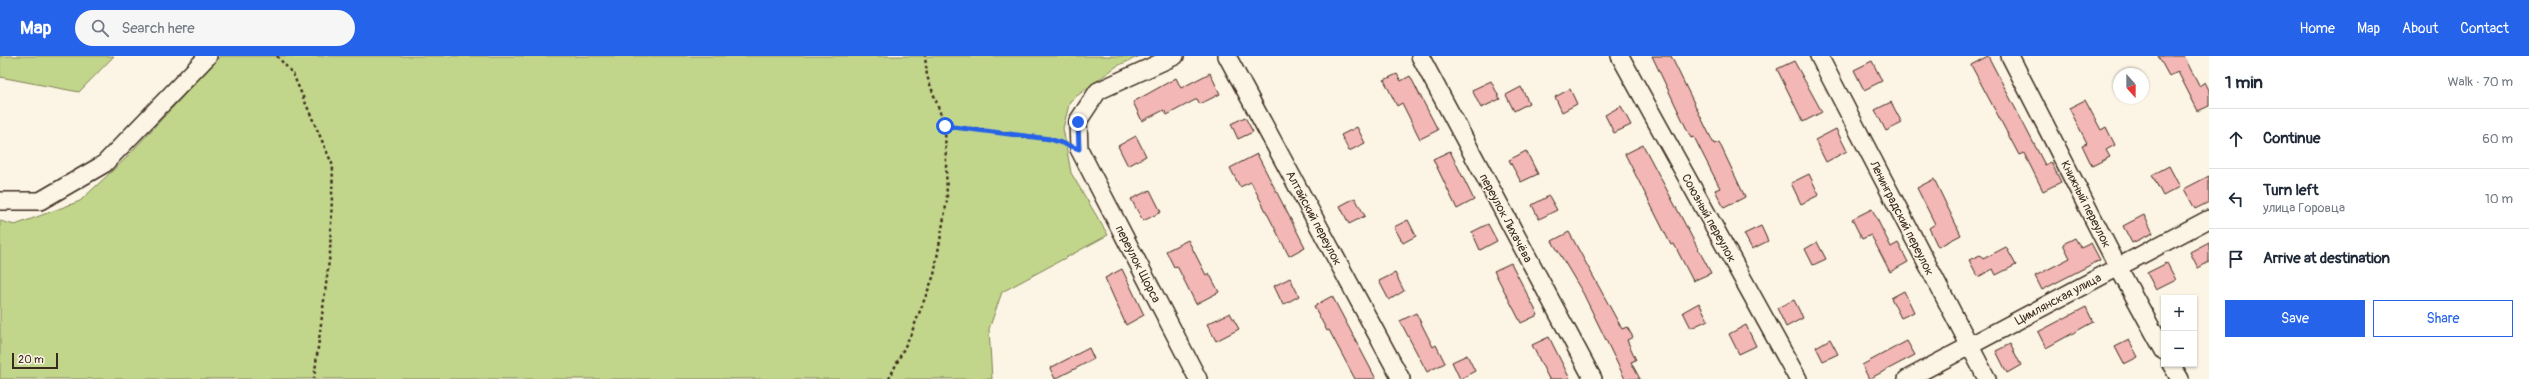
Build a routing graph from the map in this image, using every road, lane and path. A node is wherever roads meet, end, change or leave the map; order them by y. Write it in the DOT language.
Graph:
graph roads {
  1 [pos="208,56"];
  2 [pos="277,56"];
  3 [pos="925,56"];
  4 [pos="1175,56"];
  5 [pos="1227,56"];
  6 [pos="1420,56"];
  7 [pos="1620,56"];
  8 [pos="1819,56"];
  9 [pos="2010,56"];
  10 [pos="945,126"];
  11 [pos="1079,149"];
  12 [pos="0,201"];
  13 [pos="2209,218"];
  14 [pos="2118,267"];
  15 [pos="1969,346"];
  16 [pos="2161,346"];
  17 [pos="2173,367"];
  18 [pos="314,379"];
  19 [pos="889,379"];
  20 [pos="1198,379"];
  21 [pos="1401,379"];
  22 [pos="1593,379"];
  23 [pos="1798,379"];
  24 [pos="1907,379"];
  25 [pos="1986,379"];
  26 [pos="2180,379"];
  1 -- 12 [label="street"];
  2 -- 18 [label="path"];
  3 -- 10 [label="path"];
  4 -- 11 [label="street"];
  5 -- 21 [label="street, Алтайский переулок"];
  6 -- 22 [label="street, переулок Лихачёва"];
  7 -- 23 [label="street, Союзный переулок"];
  8 -- 15 [label="street, Ленинградский переулок"];
  9 -- 14 [label="street, Книжный переулок"];
  10 -- 11 [label="path"];
  10 -- 19 [label="path"];
  11 -- 20 [label="street, переулок Щорса"];
  13 -- 14 [label="street, Цимлянская улица"];
  14 -- 15 [label="street, Цимлянская улица"];
  14 -- 16 [label="street, Книжный переулок"];
  15 -- 24 [label="street, Цимлянская улица"];
  15 -- 25 [label="street, Ленинградский переулок"];
  17 -- 26 [label="street"];
}
